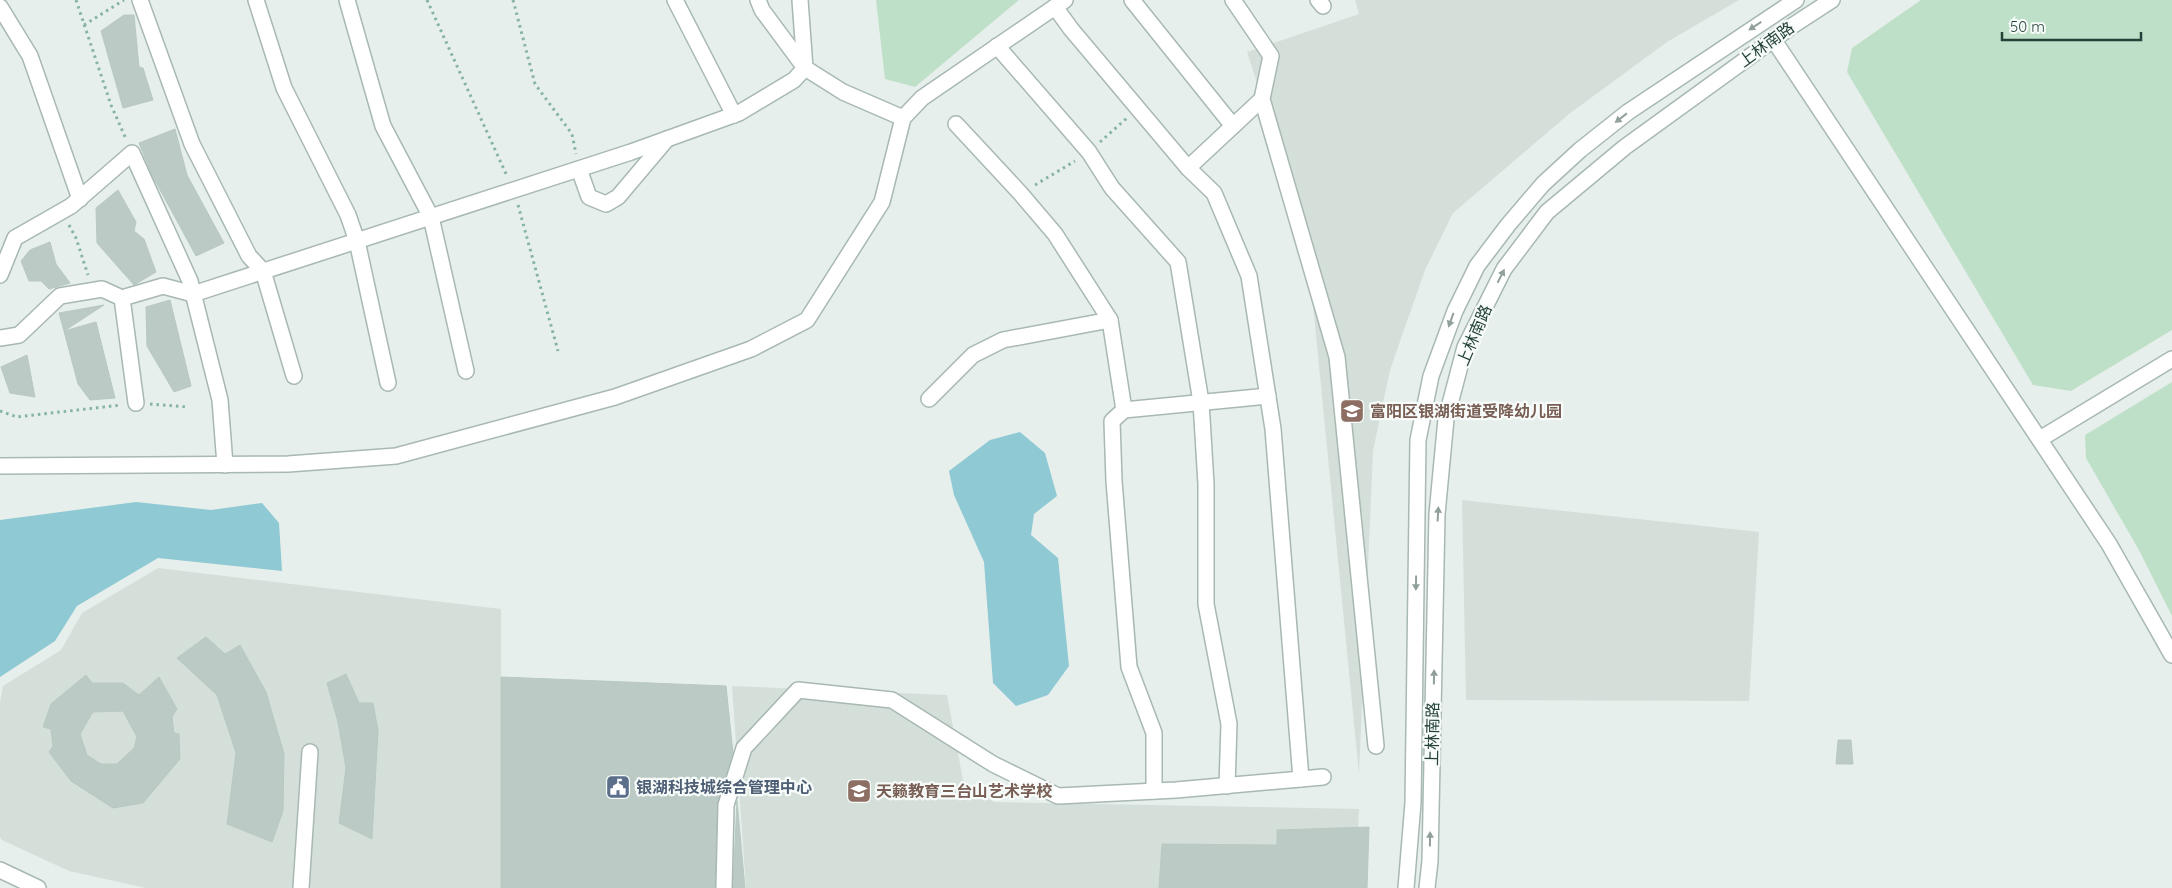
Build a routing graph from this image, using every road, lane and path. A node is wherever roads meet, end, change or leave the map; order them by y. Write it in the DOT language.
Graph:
graph roads {
  1 [pos="76,0"];
  2 [pos="124,0"];
  3 [pos="140,0"];
  4 [pos="256,0"];
  5 [pos="427,0"];
  6 [pos="513,0"];
  7 [pos="675,0"];
  8 [pos="758,0"];
  9 [pos="800,0"];
  10 [pos="1132,0"];
  11 [pos="1233,0"];
  12 [pos="1796,0"];
  13 [pos="1832,0"];
  14 [pos="350,1"];
  15 [pos="1060,3"];
  16 [pos="0,7"];
  17 [pos="84,25"];
  18 [pos="1773,40"];
  19 [pos="997,46"];
  20 [pos="805,68"];
  21 [pos="1262,99"];
  22 [pos="1138,108"];
  23 [pos="734,115"];
  24 [pos="903,118"];
  25 [pos="956,124"];
  26 [pos="1233,126"];
  27 [pos="668,138"];
  28 [pos="1089,152"];
  29 [pos="132,153"];
  30 [pos="1188,168"];
  31 [pos="579,169"];
  32 [pos="514,190"];
  33 [pos="1021,194"];
  34 [pos="80,199"];
  35 [pos="61,212"];
  36 [pos="431,217"];
  37 [pos="357,241"];
  38 [pos="263,271"];
  39 [pos="0,275"];
  40 [pos="94,290"];
  41 [pos="193,294"];
  42 [pos="122,298"];
  43 [pos="1110,320"];
  44 [pos="0,338"];
  45 [pos="558,352"];
  46 [pos="2172,359"];
  47 [pos="466,371"];
  48 [pos="294,376"];
  49 [pos="388,383"];
  50 [pos="1268,396"];
  51 [pos="928,399"];
  52 [pos="1202,402"];
  53 [pos="136,403"];
  54 [pos="187,407"];
  55 [pos="1124,410"];
  56 [pos="0,411"];
  57 [pos="2040,439"];
  58 [pos="225,465"];
  59 [pos="0,466"];
  60 [pos="2172,654"];
  61 [pos="1376,746"];
  62 [pos="310,752"];
  63 [pos="1323,777"];
  64 [pos="1301,779"];
  65 [pos="1227,786"];
  66 [pos="1154,791"];
  67 [pos="0,870"];
  68 [pos="38,888"];
  69 [pos="301,888"];
  70 [pos="724,888"];
  71 [pos="1406,888"];
  72 [pos="1427,888"];
  1 -- 17 [label="path"];
  2 -- 17 [label="path"];
  3 -- 38 [label="street"];
  4 -- 37 [label="street"];
  5 -- 32 [label="path"];
  6 -- 31 [label="path"];
  7 -- 23 [label="street"];
  8 -- 20 [label="street"];
  9 -- 20 [label="street"];
  10 -- 26 [label="street"];
  11 -- 21 [label="street"];
  12 -- 71 [label="street, 上林南路, one-way"];
  13 -- 18 [label="street, 上林南路"];
  14 -- 36 [label="street"];
  15 -- 19 [label="street"];
  15 -- 22 [label="street"];
  16 -- 34 [label="street"];
  17 -- 29 [label="path"];
  18 -- 57 [label="street"];
  72 -- 18 [label="street, 上林南路, one-way"];
  19 -- 24 [label="street"];
  19 -- 28 [label="street"];
  20 -- 23 [label="street"];
  20 -- 24 [label="street"];
  21 -- 26 [label="street"];
  21 -- 61 [label="street"];
  22 -- 28 [label="path"];
  22 -- 30 [label="street"];
  23 -- 27 [label="street"];
  24 -- 58 [label="street"];
  25 -- 33 [label="street"];
  26 -- 30 [label="street"];
  27 -- 31 [label="street"];
  27 -- 31 [label="street"];
  28 -- 33 [label="path"];
  28 -- 52 [label="street"];
  29 -- 34 [label="street"];
  29 -- 41 [label="street"];
  30 -- 50 [label="street"];
  31 -- 32 [label="street"];
  32 -- 36 [label="street"];
  32 -- 45 [label="path"];
  33 -- 43 [label="street"];
  34 -- 35 [label="street"];
  35 -- 39 [label="street"];
  35 -- 40 [label="path"];
  36 -- 37 [label="street"];
  36 -- 47 [label="street"];
  37 -- 38 [label="street"];
  37 -- 49 [label="street"];
  38 -- 41 [label="street"];
  38 -- 48 [label="street"];
  40 -- 42 [label="street"];
  40 -- 44 [label="street"];
  41 -- 42 [label="street"];
  41 -- 58 [label="street"];
  42 -- 53 [label="street"];
  43 -- 51 [label="street"];
  43 -- 55 [label="street"];
  46 -- 57 [label="street"];
  50 -- 52 [label="street"];
  50 -- 64 [label="street"];
  52 -- 55 [label="street"];
  52 -- 65 [label="street"];
  53 -- 54 [label="path"];
  53 -- 56 [label="path"];
  55 -- 66 [label="street"];
  57 -- 60 [label="street"];
  58 -- 59 [label="street"];
  62 -- 69 [label="street"];
  63 -- 64 [label="street"];
  64 -- 65 [label="street"];
  65 -- 66 [label="street"];
  66 -- 70 [label="street"];
  67 -- 68 [label="street"];
}
